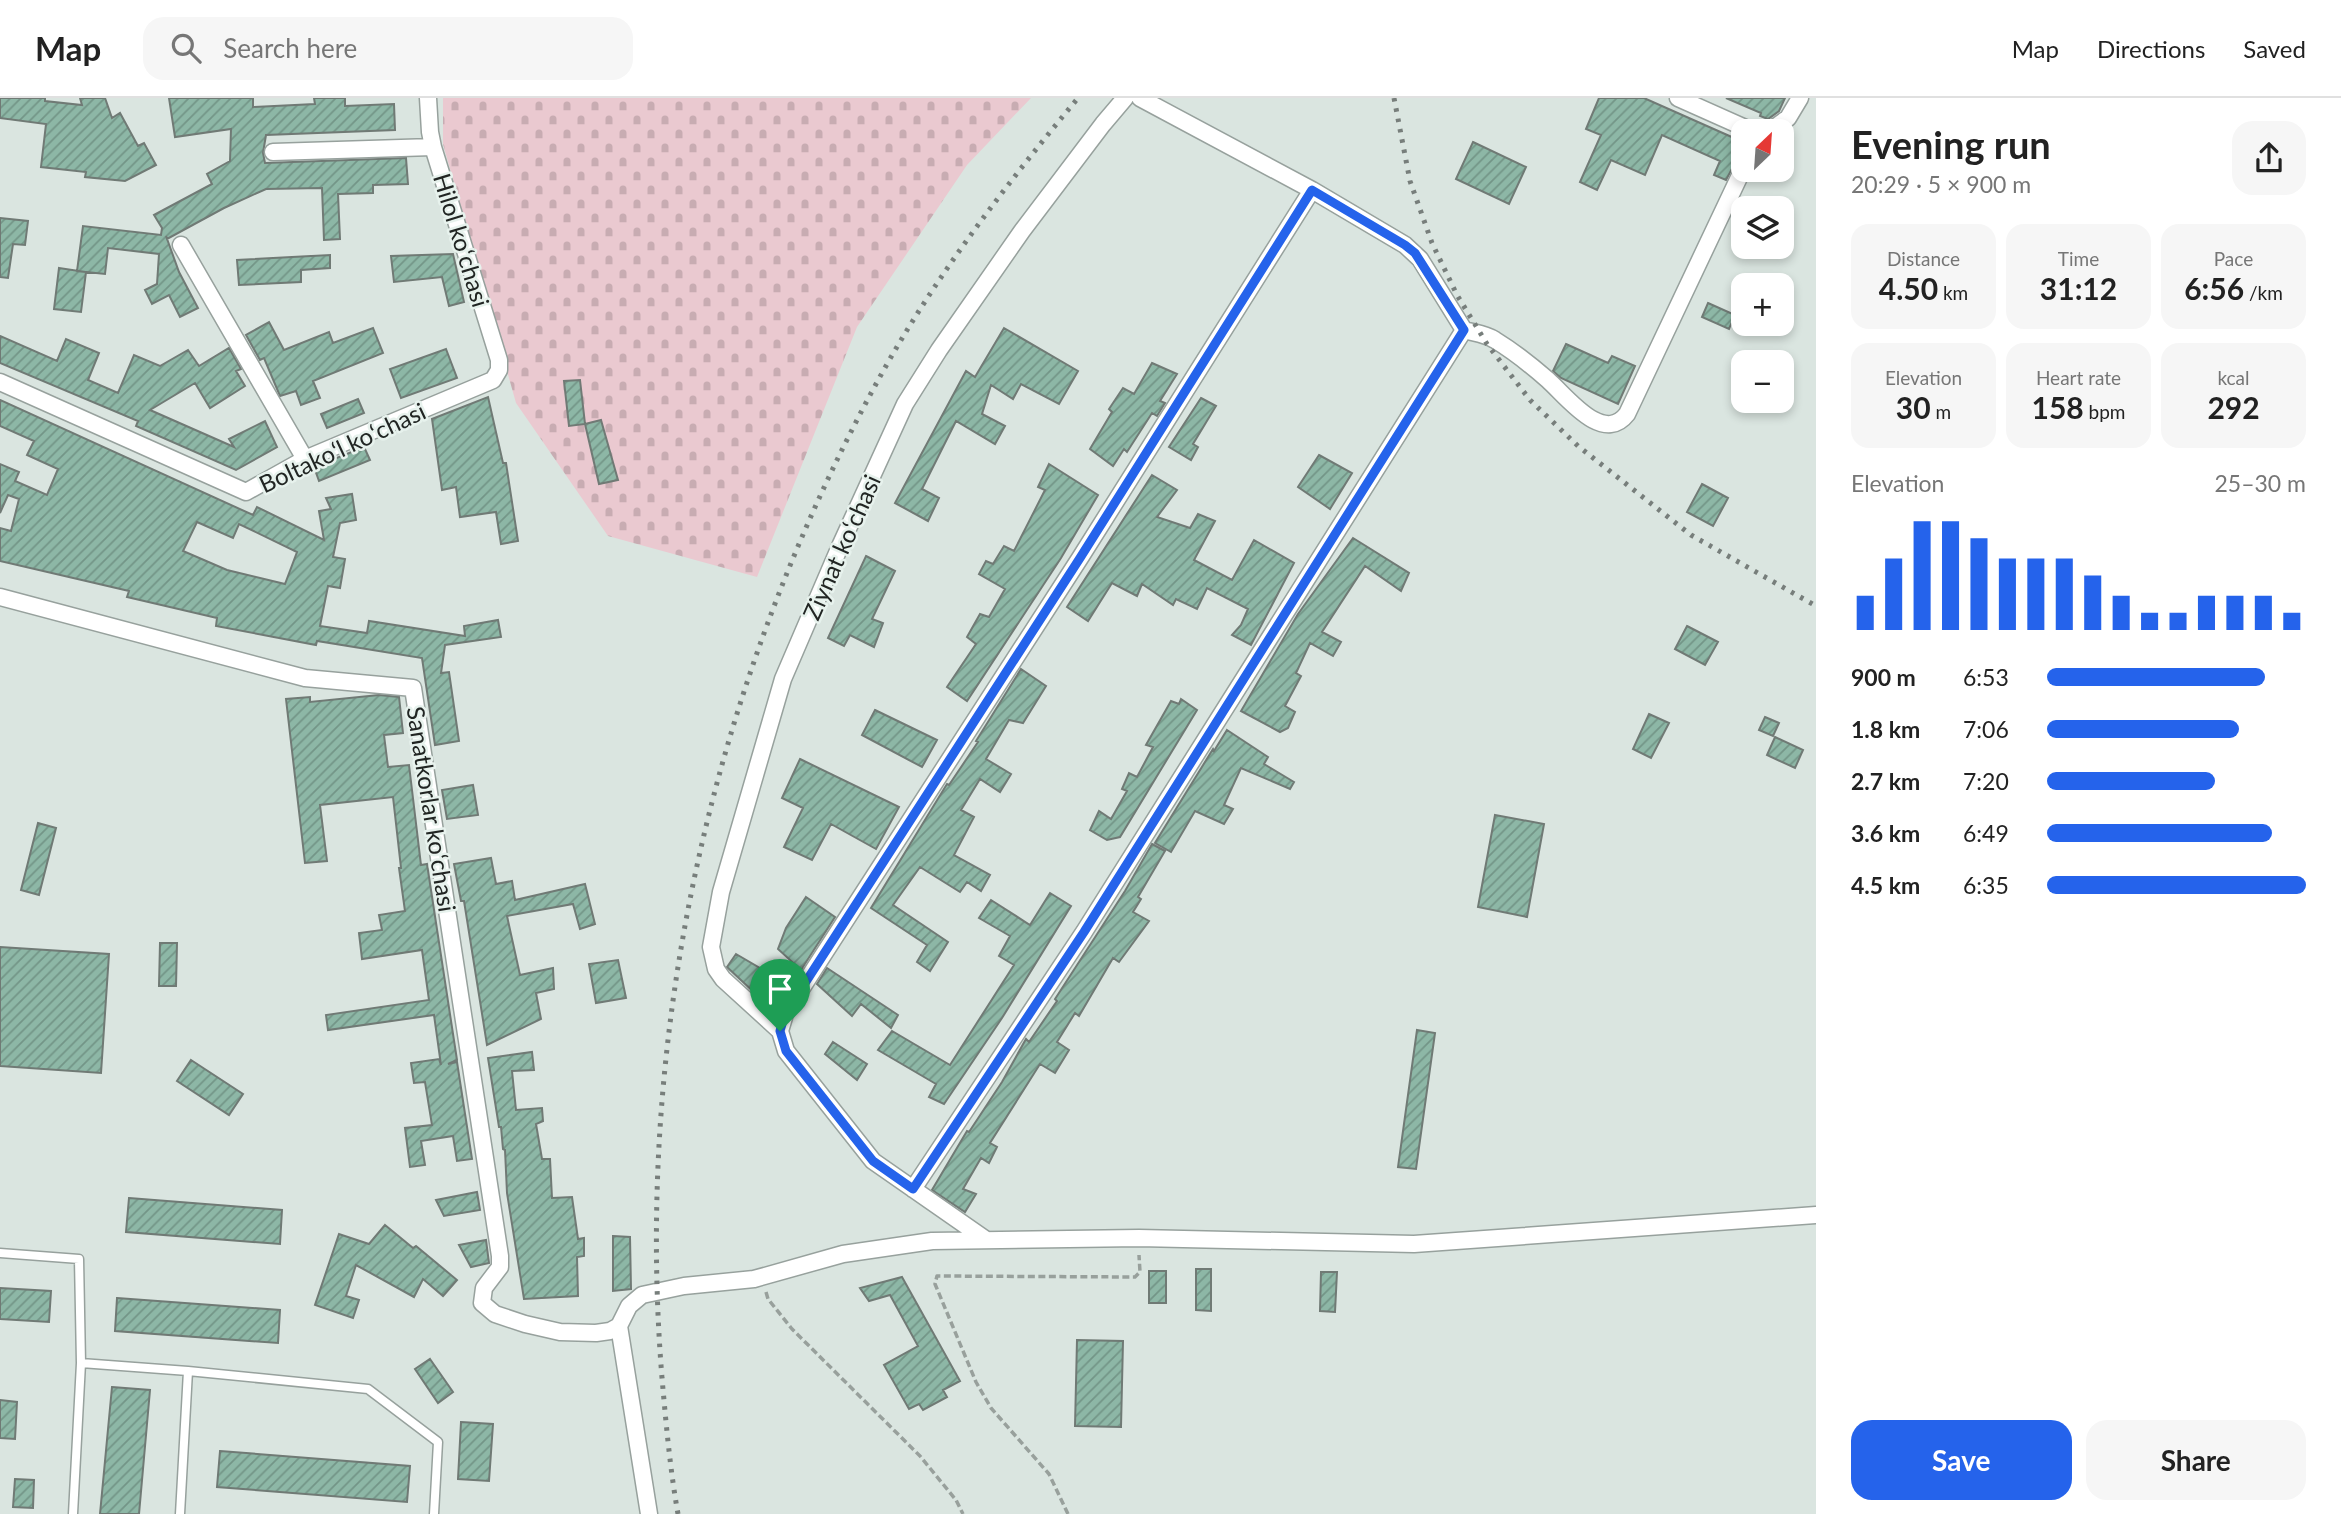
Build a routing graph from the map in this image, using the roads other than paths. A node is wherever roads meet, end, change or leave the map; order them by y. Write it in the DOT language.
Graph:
graph roads {
  1 [pos="428,98"];
  2 [pos="1125,98"];
  3 [pos="1140,98"];
  4 [pos="1678,98"];
  5 [pos="1800,98"];
  6 [pos="1787,119"];
  7 [pos="1731,122"];
  8 [pos="433,147"];
  9 [pos="273,152"];
  10 [pos="1737,182"];
  11 [pos="1312,190"];
  12 [pos="181,245"];
  13 [pos="1464,330"];
  14 [pos="493,380"];
  15 [pos="0,382"];
  16 [pos="305,459"];
  17 [pos="0,597"];
  18 [pos="780,1031"];
  19 [pos="913,1189"];
  20 [pos="1816,1214"];
  21 [pos="985,1239"];
  22 [pos="0,1253"];
  23 [pos="619,1325"];
  24 [pos="81,1363"];
  25 [pos="188,1371"];
  26 [pos="73,1514"];
  27 [pos="180,1514"];
  28 [pos="434,1514"];
  29 [pos="649,1514"];
  1 -- 8 [label="street, Hilol koʻchasi"];
  2 -- 18 [label="street, Ziynat koʻchasi"];
  3 -- 11 [label="street"];
  4 -- 7 [label="street"];
  5 -- 6 [label="street"];
  8 -- 9 [label="street"];
  8 -- 14 [label="street, Hilol koʻchasi"];
  10 -- 13 [label="street"];
  11 -- 13 [label="street"];
  11 -- 18 [label="street"];
  12 -- 16 [label="street"];
  13 -- 19 [label="street"];
  14 -- 16 [label="street, Boltakoʻl koʻchasi"];
  15 -- 16 [label="street, Boltakoʻl koʻchasi"];
  17 -- 23 [label="street, Sanatkorlar koʻchasi"];
  18 -- 19 [label="street, Ziynat koʻchasi"];
  19 -- 21 [label="street, Ziynat koʻchasi"];
  20 -- 21 [label="street"];
  21 -- 23 [label="street"];
  22 -- 24 [label="lane"];
  23 -- 29 [label="street"];
  24 -- 25 [label="lane"];
  24 -- 26 [label="lane"];
  25 -- 27 [label="lane"];
  25 -- 28 [label="lane"];
}
